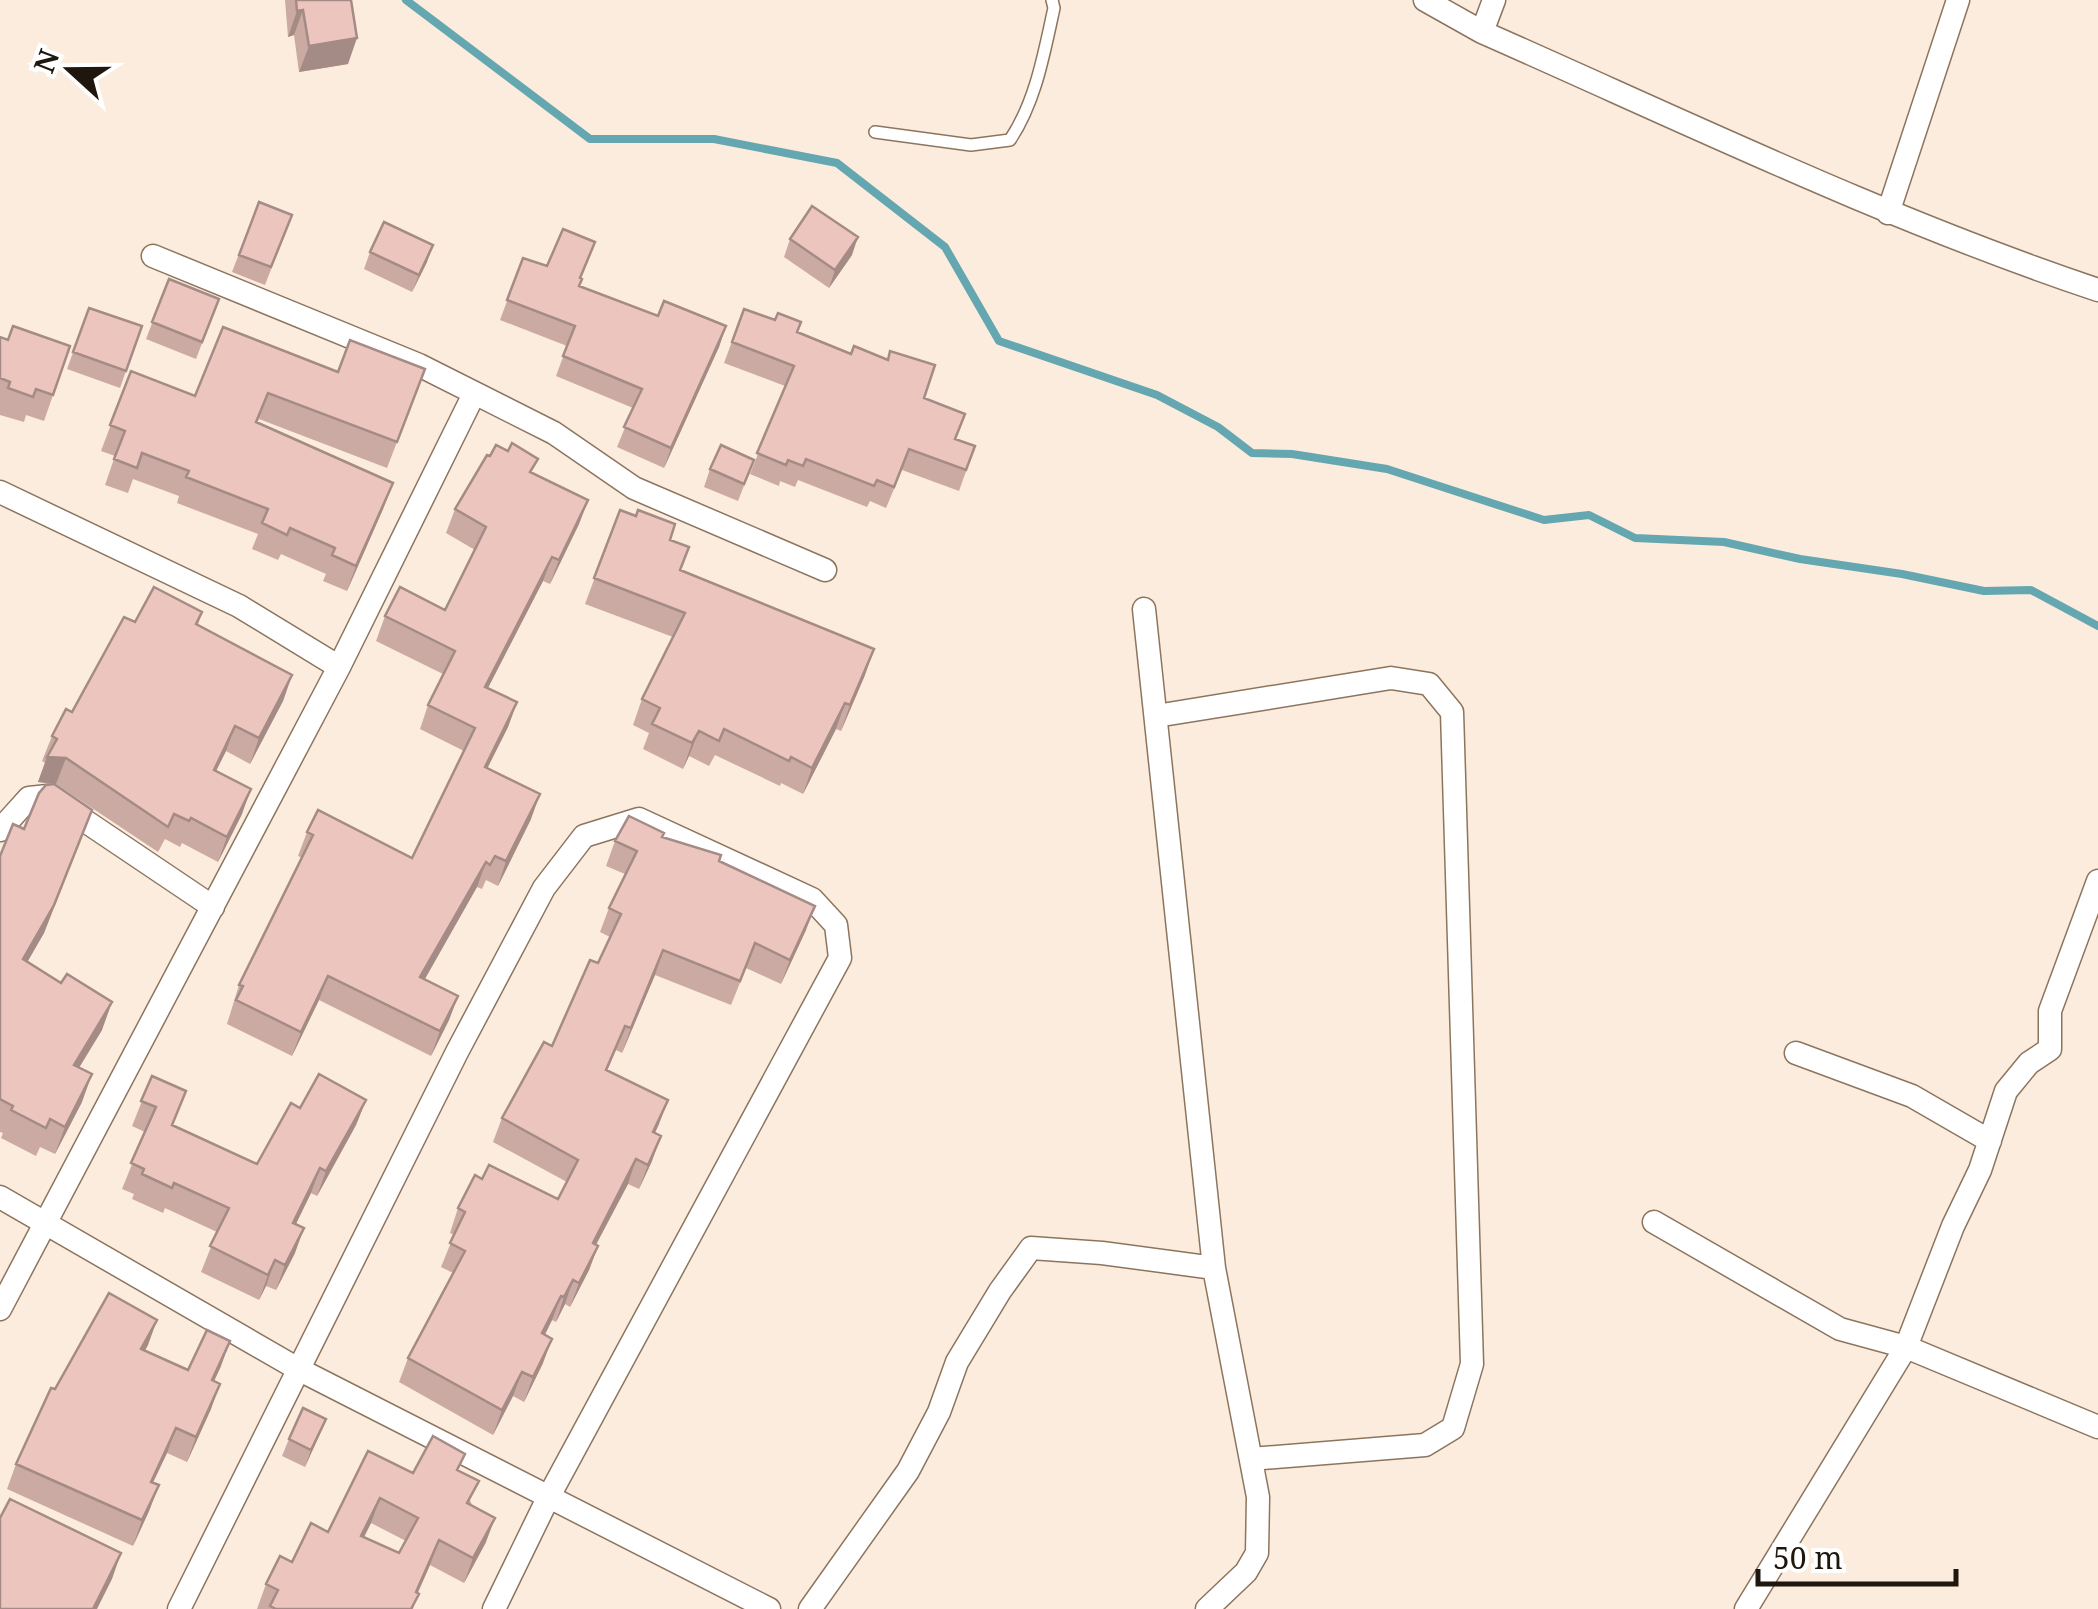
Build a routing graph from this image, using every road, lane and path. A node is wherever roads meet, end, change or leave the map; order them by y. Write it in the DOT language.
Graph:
graph roads {
  1 [pos="1052,0"];
  2 [pos="1426,0"];
  3 [pos="1494,0"];
  4 [pos="1958,0"];
  5 [pos="1482,32"];
  6 [pos="875,132"];
  7 [pos="1888,213"];
  8 [pos="153,256"];
  9 [pos="2098,290"];
  10 [pos="474,394"];
  11 [pos="0,492"];
  12 [pos="824,570"];
  13 [pos="1144,609"];
  14 [pos="339,667"];
  15 [pos="1156,716"];
  16 [pos="0,830"];
  17 [pos="2098,881"];
  18 [pos="213,907"];
  19 [pos="1796,1052"];
  20 [pos="1990,1142"];
  21 [pos="0,1197"];
  22 [pos="44,1222"];
  23 [pos="1654,1222"];
  24 [pos="1214,1268"];
  25 [pos="0,1309"];
  26 [pos="1906,1346"];
  27 [pos="298,1369"];
  28 [pos="2098,1427"];
  29 [pos="1251,1459"];
  30 [pos="548,1498"];
  31 [pos="179,1609"];
  32 [pos="494,1609"];
  33 [pos="769,1609"];
  34 [pos="810,1609"];
  35 [pos="1207,1609"];
  36 [pos="1746,1609"];
  1 -- 6 [label="lane"];
  2 -- 5 [label="street"];
  3 -- 5 [label="street"];
  4 -- 7 [label="street"];
  5 -- 7 [label="street"];
  7 -- 9 [label="street"];
  8 -- 10 [label="street"];
  10 -- 12 [label="street"];
  10 -- 14 [label="street"];
  11 -- 14 [label="street"];
  13 -- 15 [label="street"];
  14 -- 18 [label="street"];
  15 -- 24 [label="street"];
  15 -- 29 [label="street"];
  16 -- 18 [label="street"];
  17 -- 20 [label="street"];
  18 -- 22 [label="street"];
  19 -- 20 [label="street"];
  20 -- 26 [label="street"];
  21 -- 22 [label="street"];
  22 -- 25 [label="street"];
  22 -- 27 [label="street"];
  23 -- 26 [label="street"];
  24 -- 29 [label="street"];
  24 -- 34 [label="street"];
  26 -- 28 [label="street"];
  26 -- 36 [label="street"];
  27 -- 30 [label="street"];
  27 -- 30 [label="street"];
  27 -- 31 [label="street"];
  29 -- 35 [label="street"];
  30 -- 32 [label="street"];
  30 -- 33 [label="street"];
}
